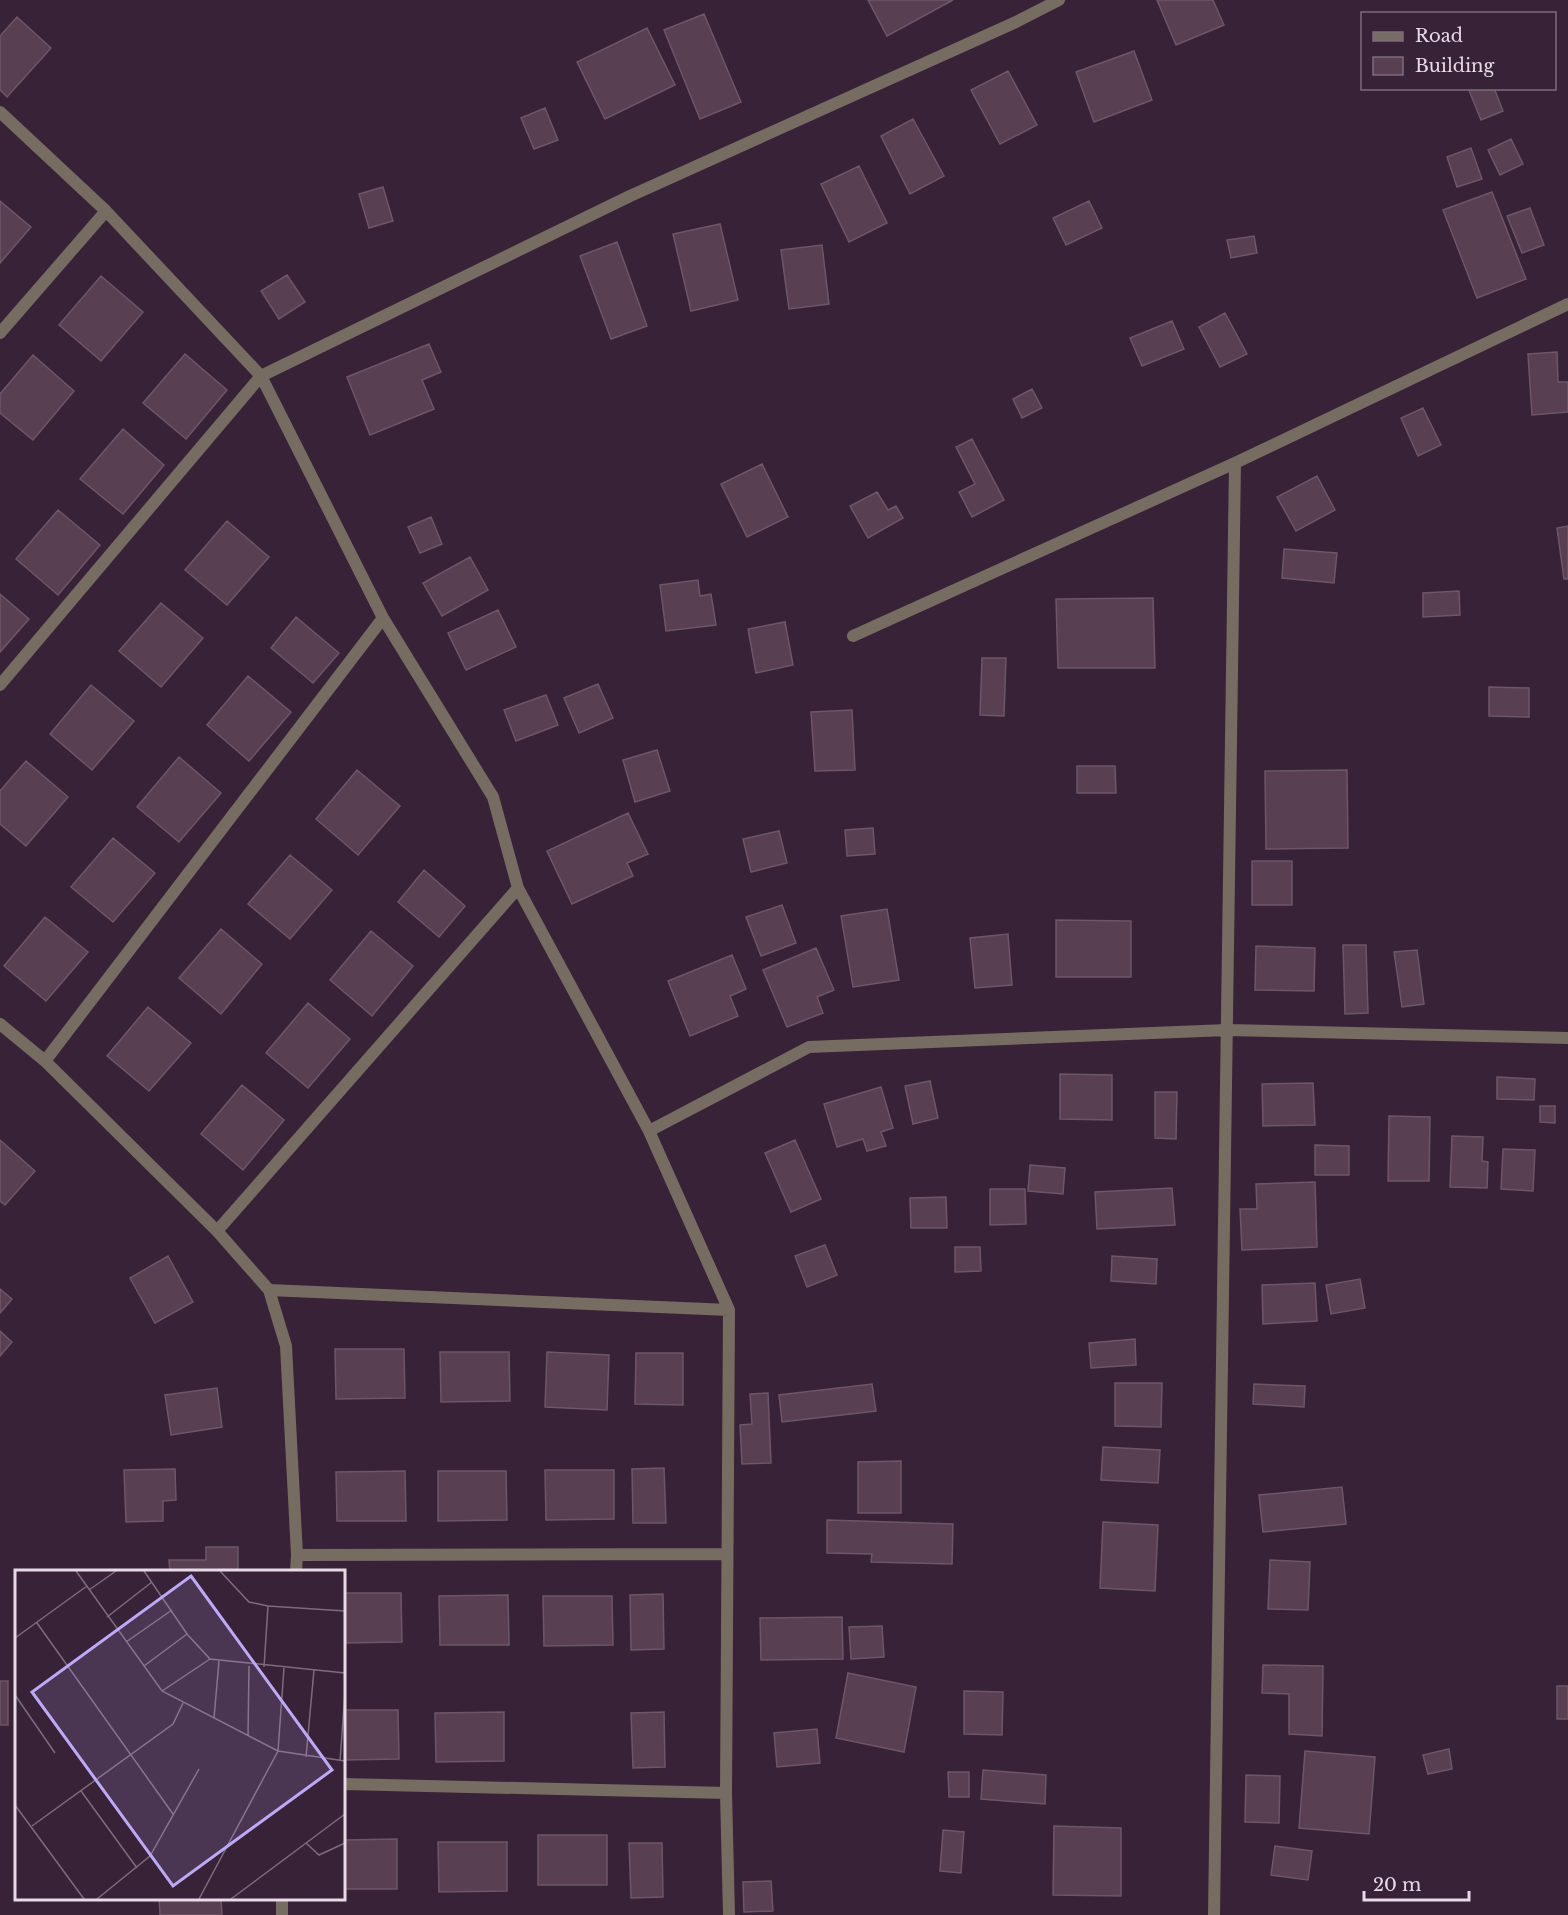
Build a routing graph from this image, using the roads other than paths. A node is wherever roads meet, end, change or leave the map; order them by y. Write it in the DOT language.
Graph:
graph roads {
  1 [pos="1059,0"];
  2 [pos="0,112"];
  3 [pos="106,211"];
  4 [pos="1568,304"];
  5 [pos="0,333"];
  6 [pos="261,376"];
  7 [pos="1235,463"];
  8 [pos="383,618"];
  9 [pos="853,636"];
  10 [pos="0,685"];
  11 [pos="518,888"];
  12 [pos="0,1024"];
  13 [pos="1227,1030"];
  14 [pos="1568,1038"];
  15 [pos="45,1061"];
  16 [pos="649,1131"];
  17 [pos="217,1231"];
  18 [pos="269,1290"];
  19 [pos="729,1310"];
  20 [pos="727,1554"];
  21 [pos="297,1555"];
  22 [pos="296,1570"];
  23 [pos="345,1784"];
  24 [pos="726,1793"];
  25 [pos="729,1915"];
  26 [pos="1214,1915"];
  1 -- 6 [label="street"];
  2 -- 3 [label="street"];
  3 -- 5 [label="street"];
  3 -- 6 [label="street"];
  4 -- 7 [label="street"];
  6 -- 8 [label="street"];
  6 -- 10 [label="street"];
  7 -- 9 [label="street"];
  7 -- 13 [label="street"];
  8 -- 11 [label="street"];
  8 -- 15 [label="street"];
  11 -- 16 [label="street"];
  11 -- 17 [label="street"];
  12 -- 15 [label="street"];
  13 -- 14 [label="street"];
  13 -- 16 [label="street"];
  13 -- 26 [label="street"];
  15 -- 17 [label="street"];
  16 -- 19 [label="street"];
  17 -- 18 [label="street"];
  18 -- 19 [label="street"];
  18 -- 21 [label="street"];
  19 -- 20 [label="street"];
  20 -- 21 [label="street"];
  20 -- 24 [label="street"];
  21 -- 22 [label="street"];
  23 -- 24 [label="street"];
  24 -- 25 [label="street"];
}
